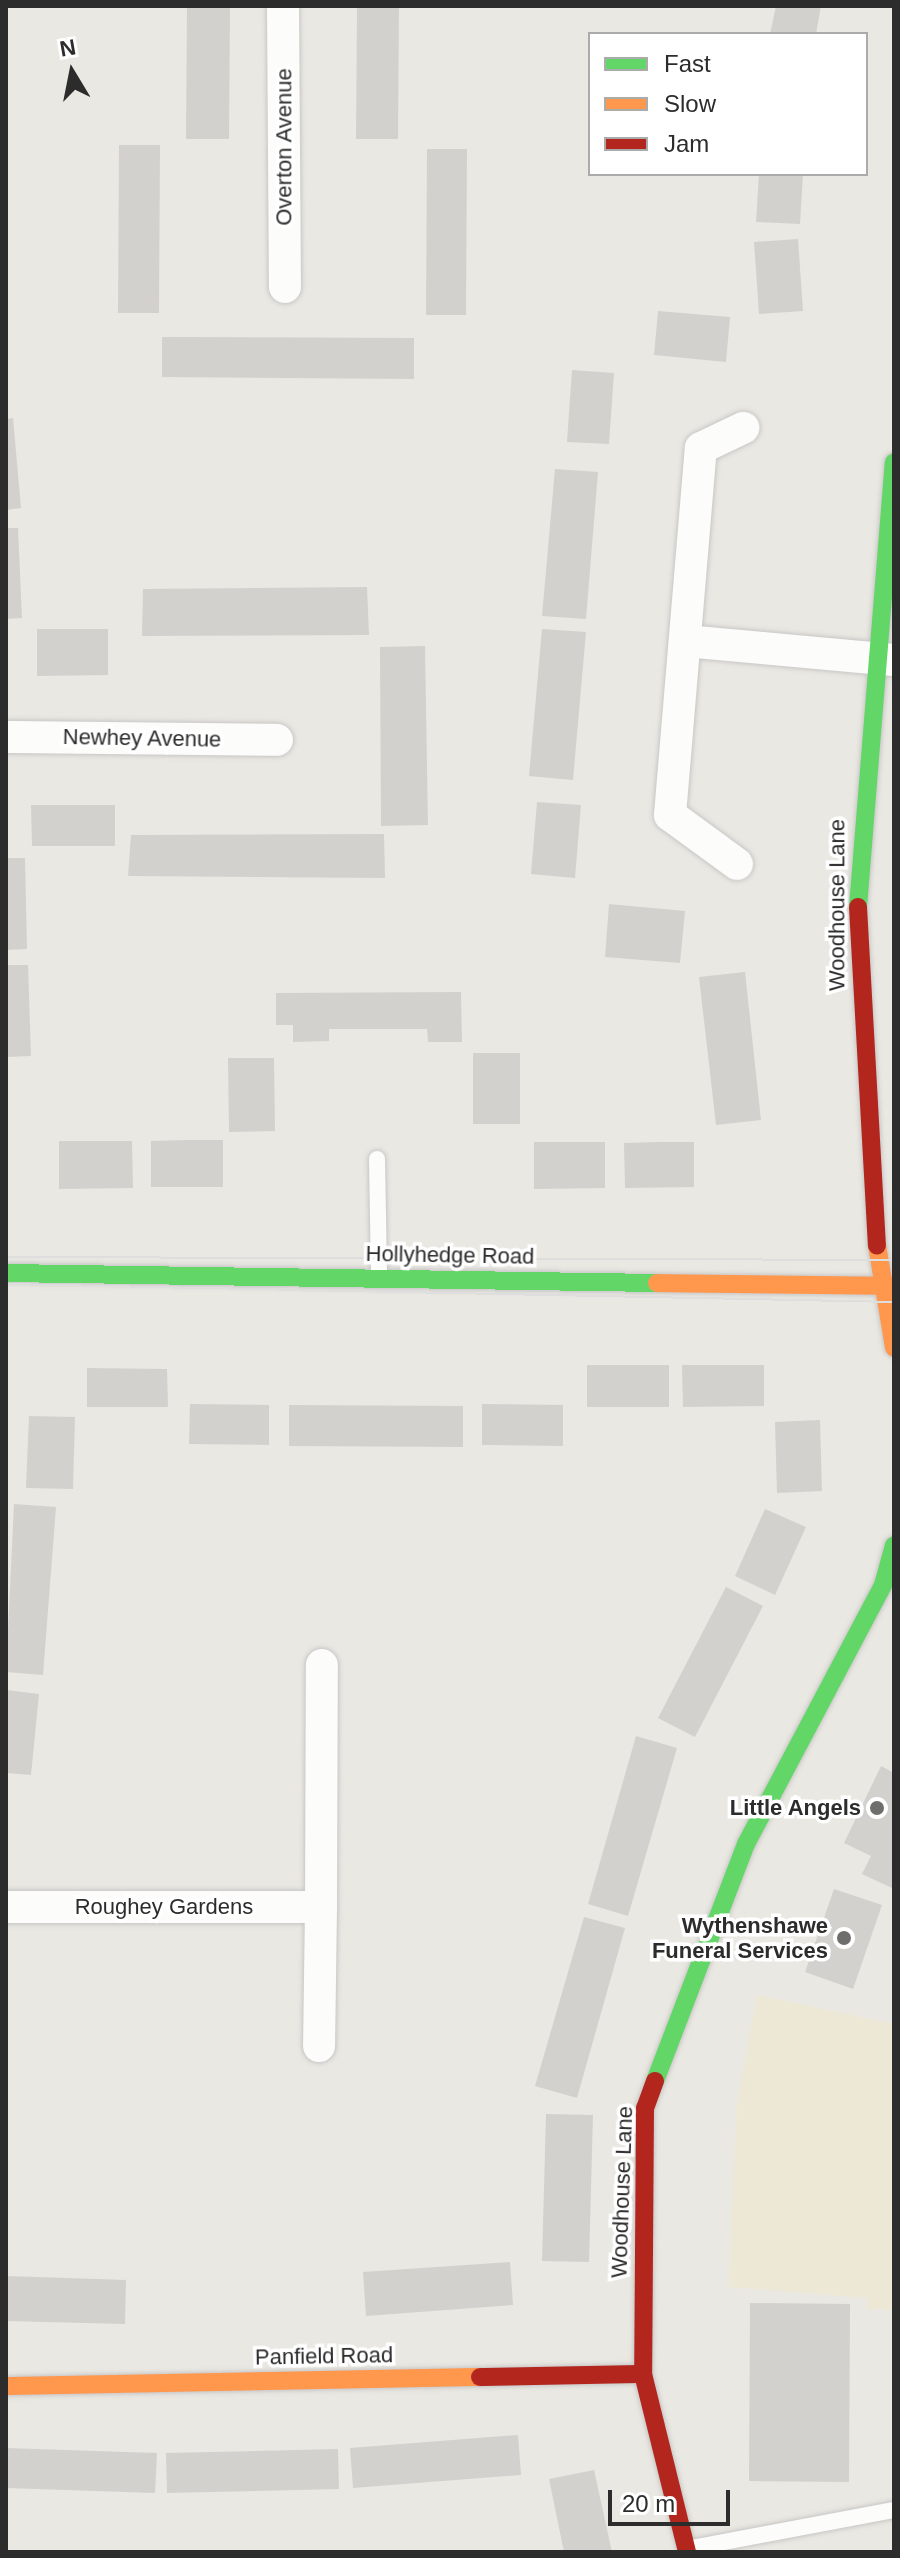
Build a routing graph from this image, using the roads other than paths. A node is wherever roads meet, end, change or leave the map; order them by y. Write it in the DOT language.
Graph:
graph roads {
  1 [pos="283,6"];
  2 [pos="285,287"];
  3 [pos="743,428"];
  4 [pos="894,462"];
  5 [pos="685,641"];
  6 [pos="886,659"];
  7 [pos="6,737"];
  8 [pos="277,740"];
  9 [pos="737,864"];
  10 [pos="377,1159"];
  11 [pos="6,1273"];
  12 [pos="379,1278"];
  13 [pos="887,1286"];
  14 [pos="894,1348"];
  15 [pos="894,1545"];
  16 [pos="322,1665"];
  17 [pos="6,1907"];
  18 [pos="321,1907"];
  19 [pos="319,2046"];
  20 [pos="643,2374"];
  21 [pos="6,2386"];
  22 [pos="894,2510"];
  23 [pos="686,2551"];
  1 -- 2 [label="street, Overton Avenue"];
  3 -- 5 [label="street"];
  4 -- 6 [label="street, Woodhouse Lane"];
  5 -- 6 [label="street"];
  5 -- 9 [label="street"];
  6 -- 13 [label="street, Woodhouse Lane"];
  7 -- 8 [label="street, Newhey Avenue"];
  10 -- 12 [label="lane"];
  11 -- 12 [label="street, Hollyhedge Road"];
  12 -- 13 [label="street, Hollyhedge Road"];
  13 -- 14 [label="street, Woodhouse Lane"];
  15 -- 20 [label="street, Woodhouse Lane"];
  16 -- 18 [label="street"];
  17 -- 18 [label="street, Roughey Gardens"];
  18 -- 19 [label="street"];
  20 -- 21 [label="street, Panfield Road"];
  20 -- 23 [label="street, Woodhouse Lane"];
  22 -- 23 [label="lane"];
}
